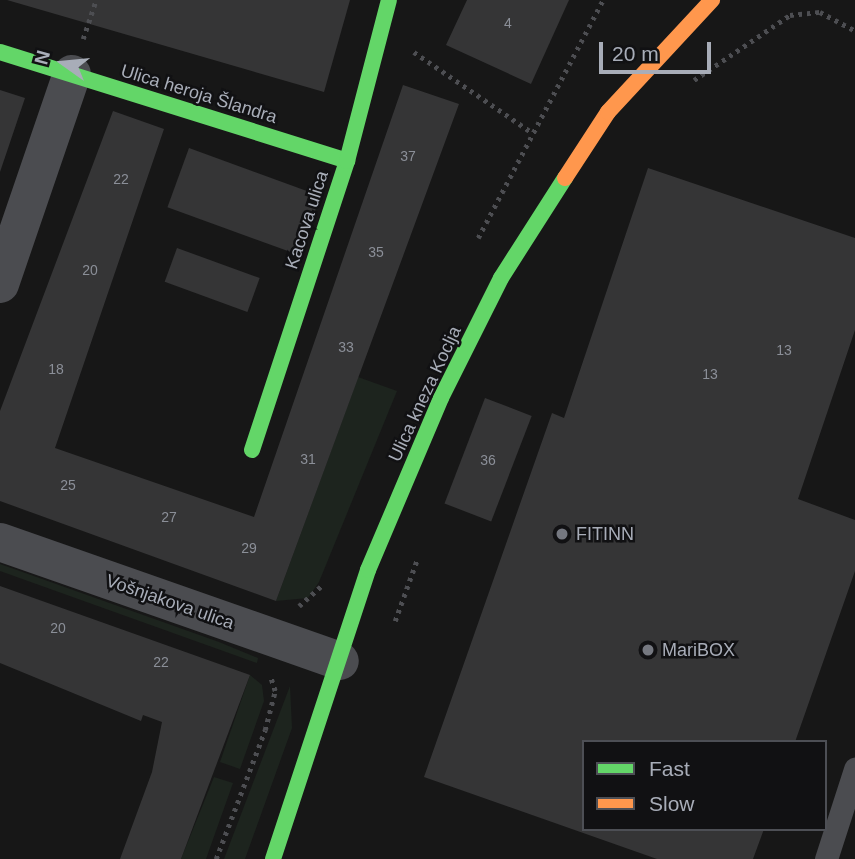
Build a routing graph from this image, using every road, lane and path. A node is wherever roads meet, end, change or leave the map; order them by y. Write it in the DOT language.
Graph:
graph roads {
  1 [pos="389,0"];
  2 [pos="712,0"];
  3 [pos="382,30"];
  4 [pos="855,31"];
  5 [pos="0,52"];
  6 [pos="72,74"];
  7 [pos="690,83"];
  8 [pos="530,131"];
  9 [pos="347,160"];
  10 [pos="0,284"];
  11 [pos="252,450"];
  12 [pos="0,542"];
  13 [pos="423,545"];
  14 [pos="392,630"];
  15 [pos="340,661"];
  16 [pos="275,667"];
  17 [pos="855,769"];
  18 [pos="216,859"];
  19 [pos="273,859"];
  20 [pos="826,859"];
  1 -- 3 [label="street, Kacova ulica"];
  2 -- 15 [label="street, Ulica kneza Koclja"];
  3 -- 8 [label="path"];
  3 -- 9 [label="street, Kacova ulica"];
  4 -- 7 [label="path"];
  5 -- 6 [label="street, Ulica heroja Šlandra"];
  6 -- 9 [label="street, Ulica heroja Šlandra"];
  6 -- 10 [label="street"];
  9 -- 11 [label="street, Kacova ulica"];
  12 -- 15 [label="street, Vošnjakova ulica"];
  13 -- 14 [label="path"];
  15 -- 19 [label="street, Ulica kneza Koclja"];
  16 -- 18 [label="path"];
  17 -- 20 [label="lane"];
}
